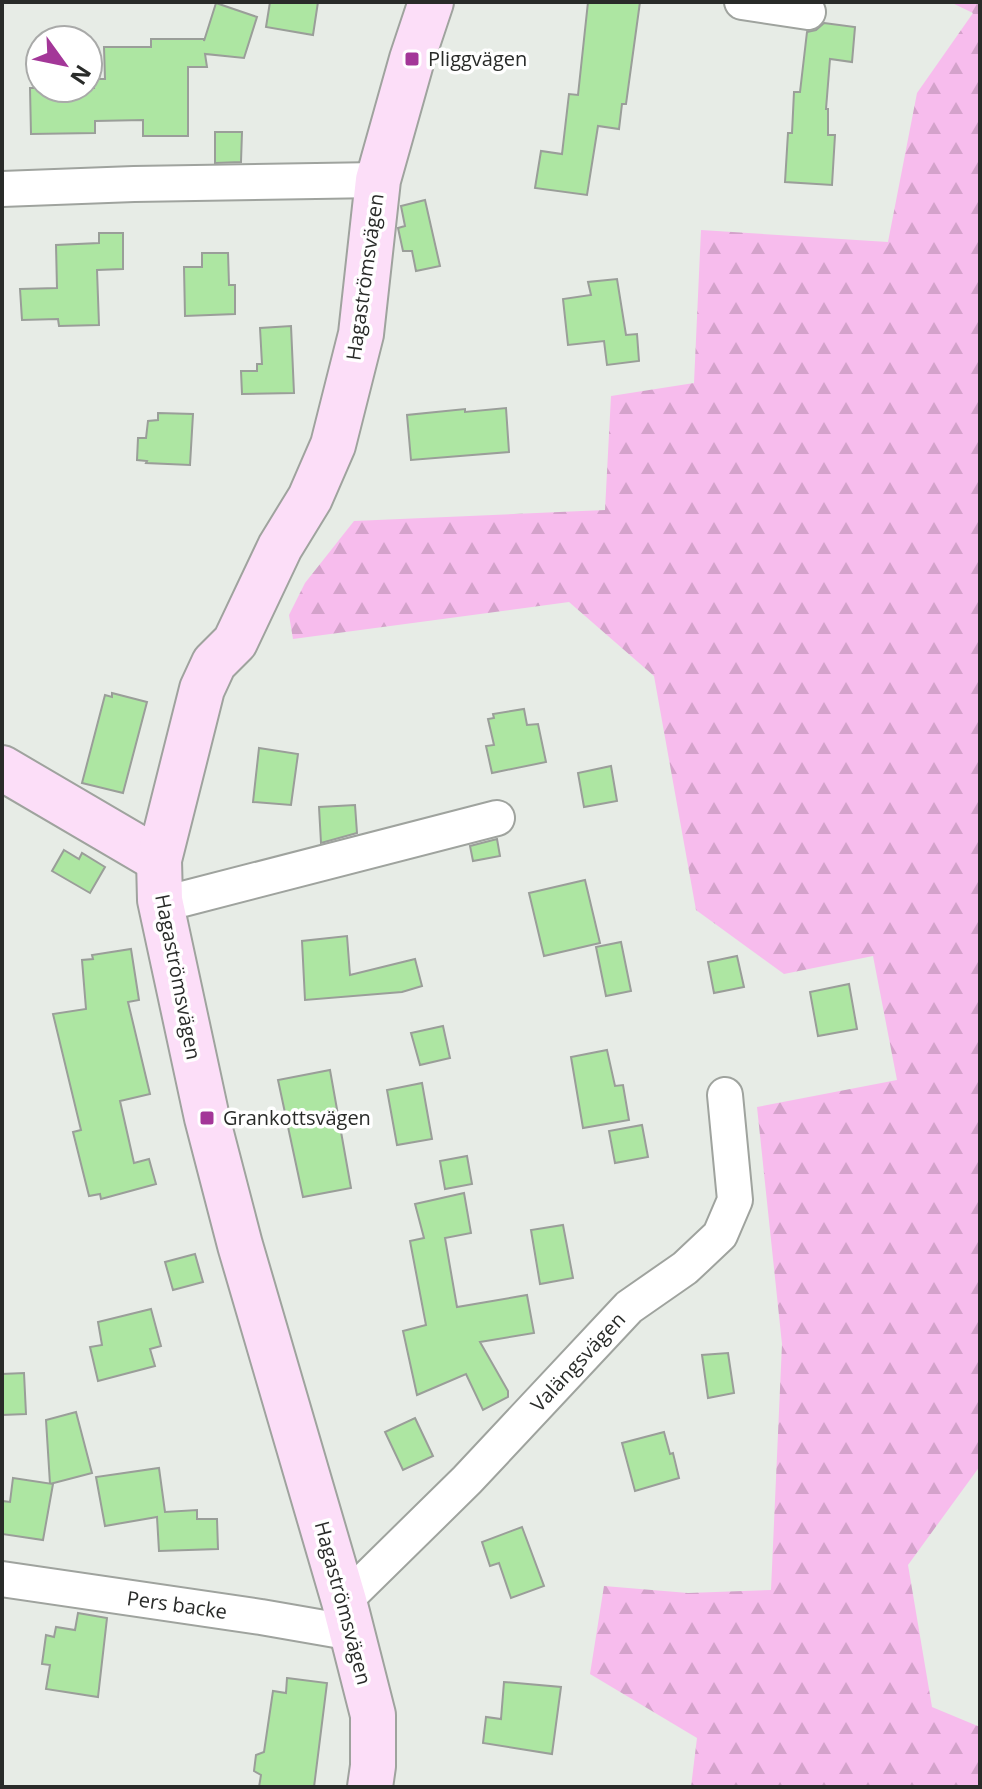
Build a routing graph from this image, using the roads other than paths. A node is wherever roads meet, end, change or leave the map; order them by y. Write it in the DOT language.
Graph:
graph roads {
  1 [pos="431,2"];
  2 [pos="742,2"];
  3 [pos="808,12"];
  4 [pos="378,180"];
  5 [pos="2,189"];
  6 [pos="2,768"];
  7 [pos="497,818"];
  8 [pos="160,880"];
  9 [pos="725,1095"];
  10 [pos="2,1579"];
  11 [pos="348,1617"];
  12 [pos="370,1787"];
  1 -- 4 [label="street, Hagaströmsvägen"];
  2 -- 3 [label="street"];
  4 -- 5 [label="street"];
  4 -- 8 [label="street, Hagaströmsvägen"];
  6 -- 8 [label="street"];
  7 -- 8 [label="street"];
  8 -- 11 [label="street, Hagaströmsvägen"];
  9 -- 11 [label="street, Valängsvägen"];
  10 -- 11 [label="street, Pers backe"];
  11 -- 12 [label="street, Hagaströmsvägen"];
}
